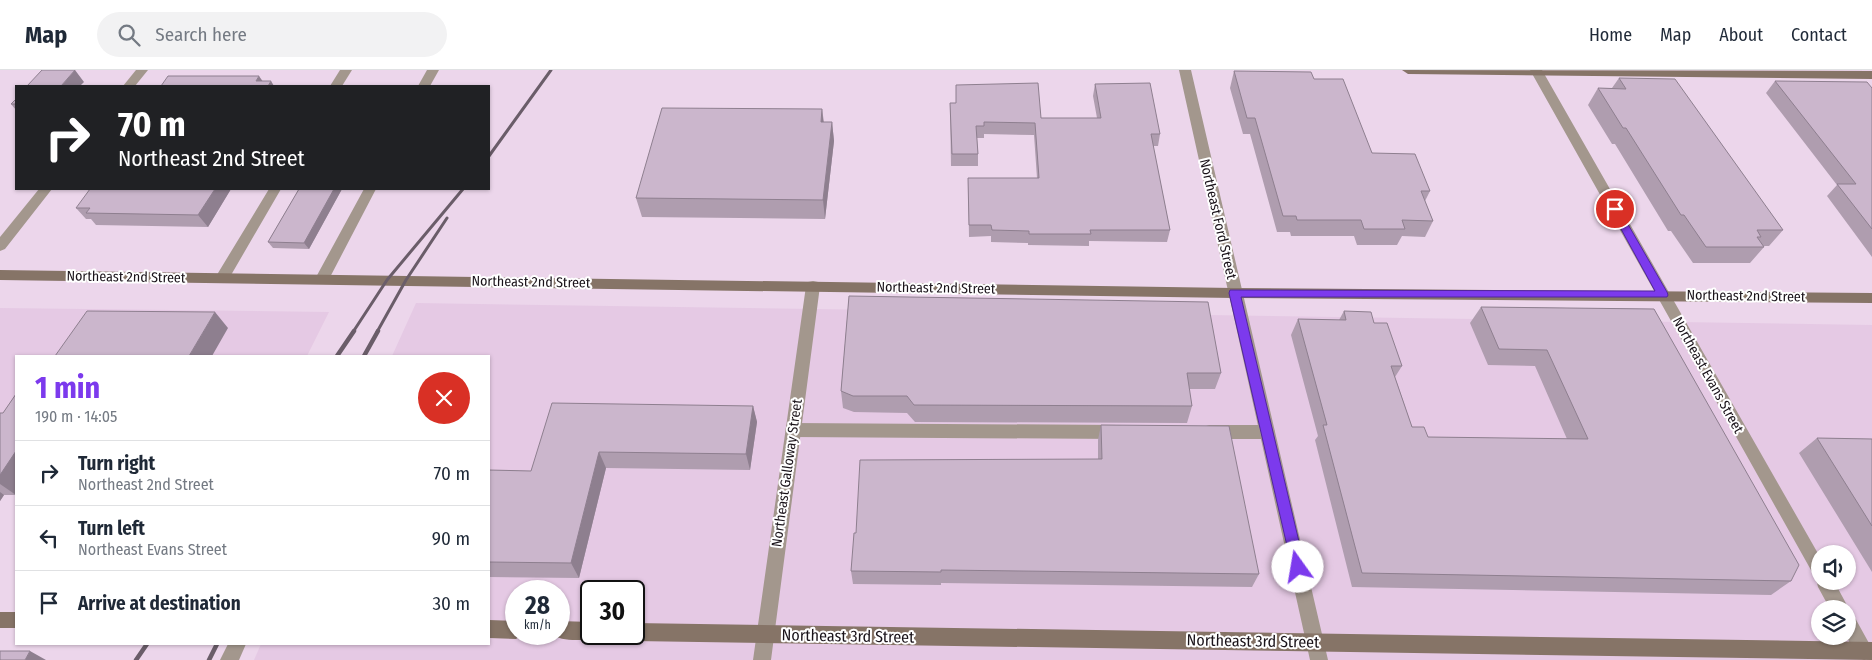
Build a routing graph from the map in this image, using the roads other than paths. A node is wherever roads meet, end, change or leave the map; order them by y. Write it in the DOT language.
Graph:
graph roads {
  1 [pos="142,70"];
  2 [pos="346,70"];
  3 [pos="433,70"];
  4 [pos="1185,70"];
  5 [pos="1408,70"];
  6 [pos="1537,71"];
  7 [pos="1872,75"];
  8 [pos="130,85"];
  9 [pos="337,85"];
  10 [pos="425,85"];
  11 [pos="45,190"];
  12 [pos="274,190"];
  13 [pos="369,190"];
  14 [pos="0,246"];
  15 [pos="0,275"];
  16 [pos="222,278"];
  17 [pos="322,279"];
  18 [pos="813,286"];
  19 [pos="1234,293"];
  20 [pos="1663,295"];
  21 [pos="1872,298"];
  22 [pos="793,430"];
  23 [pos="1138,432"];
  24 [pos="1198,432"];
  25 [pos="1267,432"];
  26 [pos="1811,557"];
  27 [pos="0,620"];
  28 [pos="15,620"];
  29 [pos="490,629"];
  30 [pos="505,630"];
  31 [pos="645,632"];
  32 [pos="765,634"];
  33 [pos="1856,635"];
  34 [pos="1315,642"];
  35 [pos="236,645"];
  36 [pos="1868,654"];
  37 [pos="229,660"];
  38 [pos="762,660"];
  39 [pos="1319,660"];
  1 -- 8 [label="street"];
  2 -- 9 [label="street"];
  3 -- 10 [label="street"];
  4 -- 19 [label="street, Northeast Ford Street"];
  5 -- 6 [label="main road"];
  6 -- 7 [label="main road"];
  6 -- 20 [label="street, Northeast Evans Street"];
  11 -- 14 [label="street"];
  12 -- 16 [label="street"];
  13 -- 17 [label="street"];
  15 -- 16 [label="main road, Northeast 2nd Street"];
  16 -- 17 [label="main road, Northeast 2nd Street"];
  17 -- 18 [label="main road, Northeast 2nd Street"];
  18 -- 19 [label="main road, Northeast 2nd Street"];
  18 -- 22 [label="street, Northeast Galloway Street"];
  19 -- 20 [label="main road, Northeast 2nd Street"];
  19 -- 25 [label="street, Northeast Ford Street"];
  20 -- 21 [label="main road, Northeast 2nd Street"];
  20 -- 26 [label="street, Northeast Evans Street"];
  22 -- 23 [label="street"];
  22 -- 32 [label="street, Northeast Galloway Street"];
  24 -- 25 [label="street"];
  25 -- 34 [label="street, Northeast Ford Street"];
  27 -- 28 [label="main road"];
  29 -- 30 [label="main road"];
  31 -- 32 [label="main road, Northeast 3rd Street"];
  32 -- 34 [label="main road, Northeast 3rd Street"];
  32 -- 38 [label="street, Northeast Galloway Street"];
  33 -- 36 [label="street"];
  34 -- 36 [label="main road, Northeast 3rd Street"];
  34 -- 39 [label="street, Northeast Ford Street"];
  35 -- 37 [label="street"];
}
